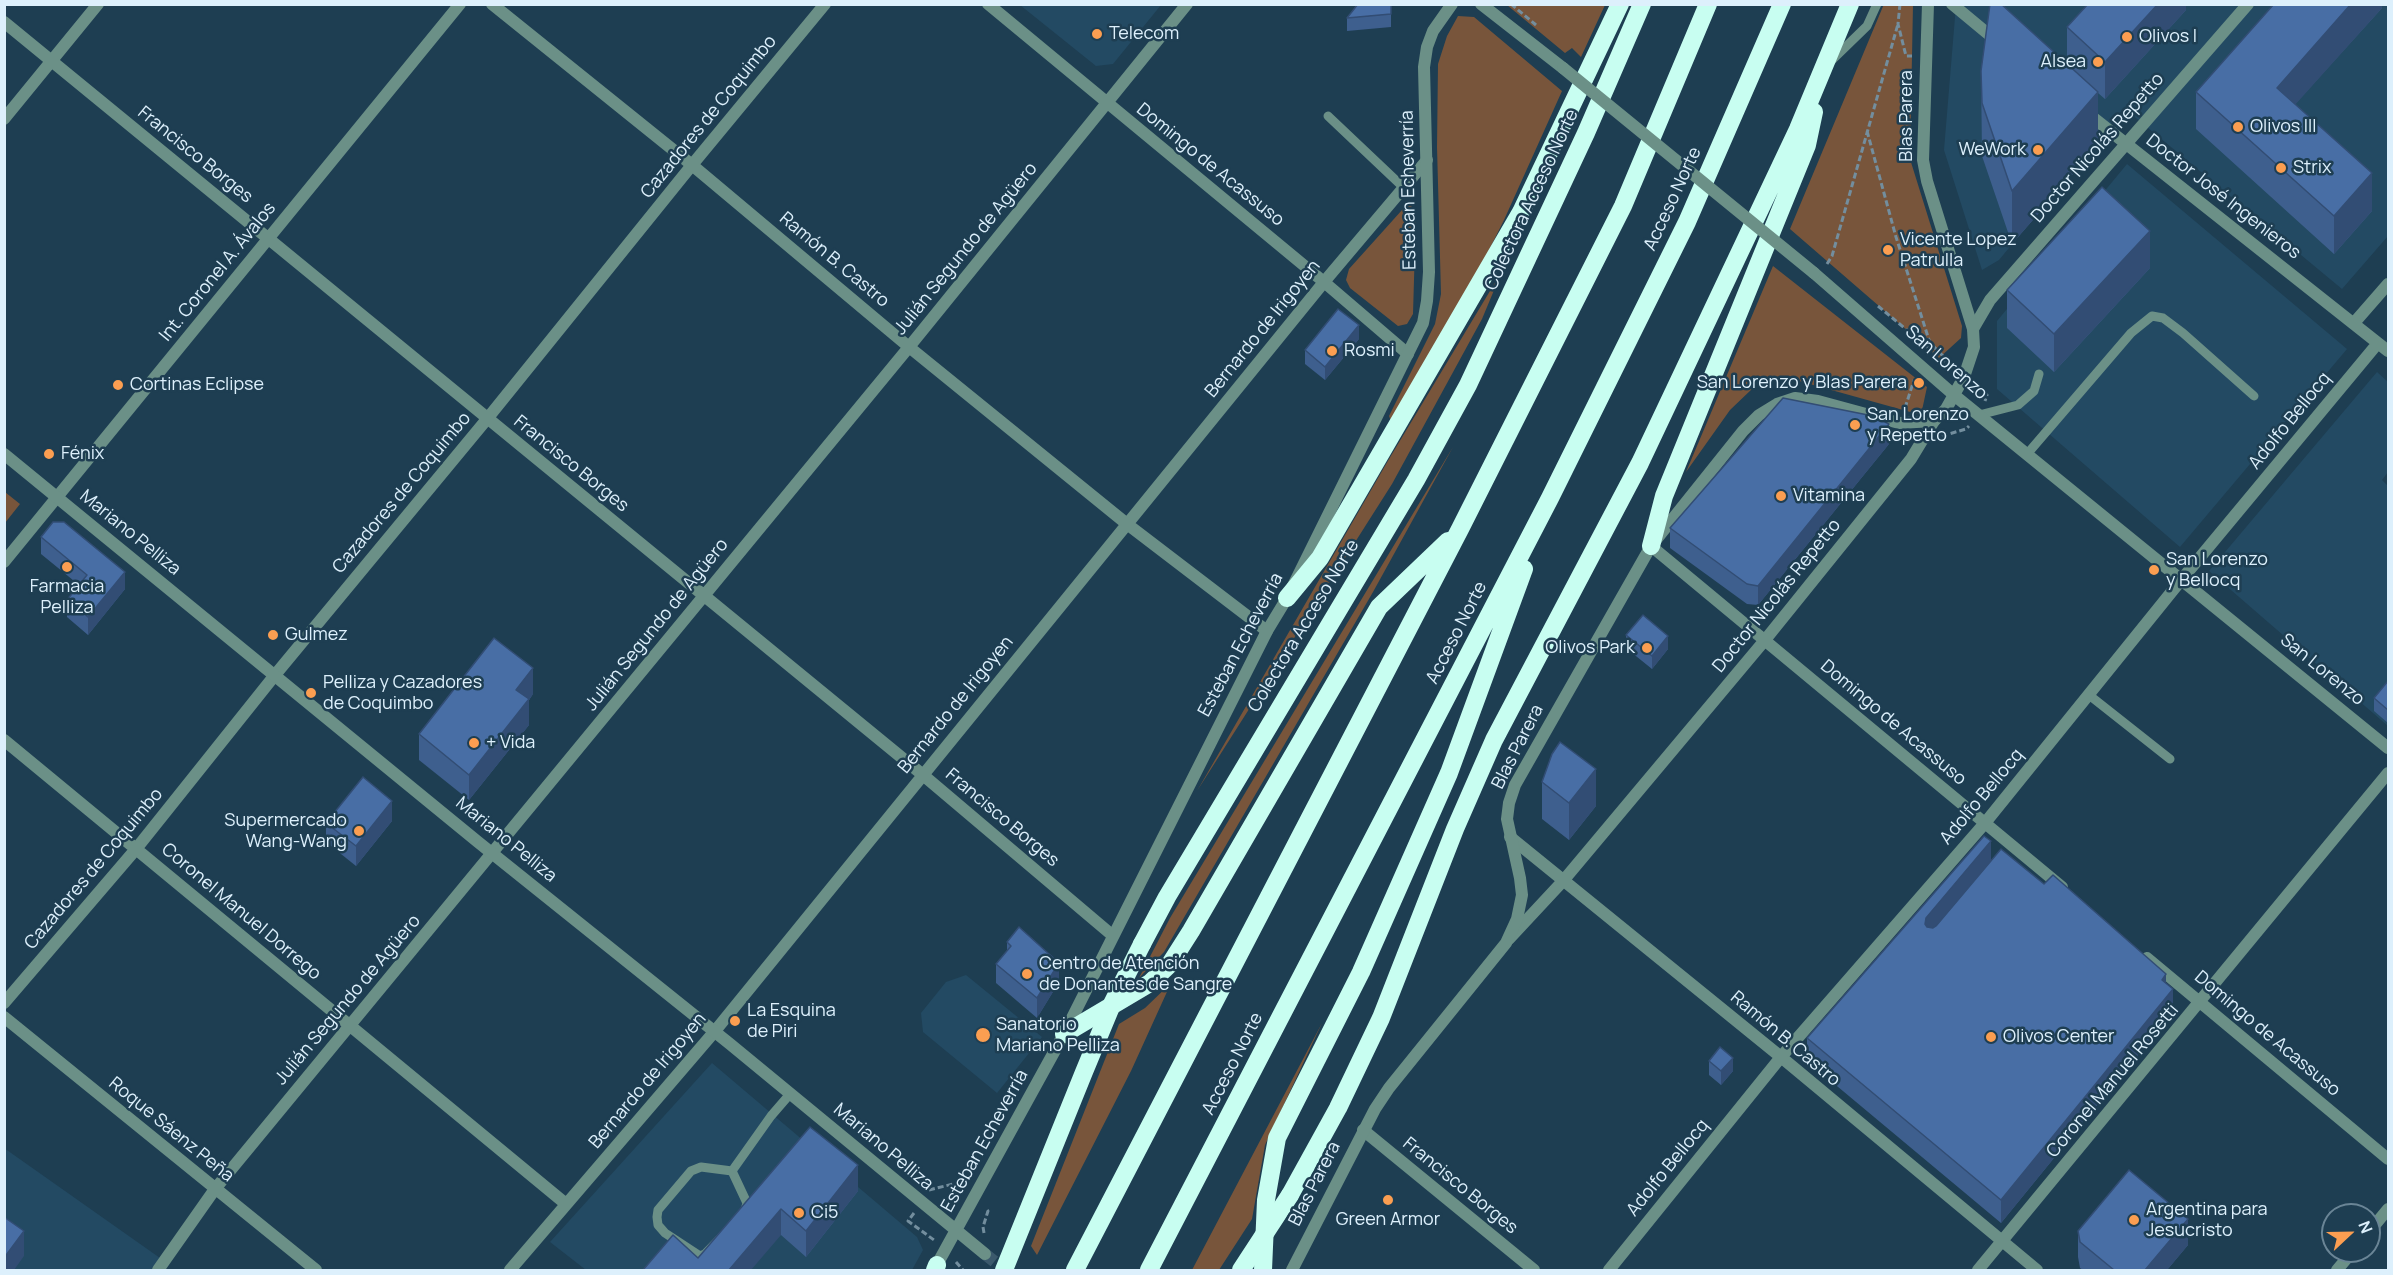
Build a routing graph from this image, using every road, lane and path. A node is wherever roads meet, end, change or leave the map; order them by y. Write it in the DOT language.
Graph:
graph roads {
  1 [pos="98,4"];
  2 [pos="460,4"];
  3 [pos="492,4"];
  4 [pos="825,4"];
  5 [pos="988,4"];
  6 [pos="1188,4"];
  7 [pos="1452,4"];
  8 [pos="1481,4"];
  9 [pos="1620,4"];
  10 [pos="1642,4"];
  11 [pos="1708,4"];
  12 [pos="1782,4"];
  13 [pos="1850,4"];
  14 [pos="1876,4"];
  15 [pos="1900,4"];
  16 [pos="1928,4"];
  17 [pos="1952,4"];
  18 [pos="2248,4"];
  19 [pos="4,22"];
  20 [pos="1898,24"];
  21 [pos="2007,49"];
  22 [pos="1925,56"];
  23 [pos="53,62"];
  24 [pos="1823,69"];
  25 [pos="1107,103"];
  26 [pos="2080,107"];
  27 [pos="1328,116"];
  28 [pos="4,119"];
  29 [pos="1867,131"];
  30 [pos="2126,144"];
  31 [pos="1427,160"];
  32 [pos="692,165"];
  33 [pos="1403,188"];
  34 [pos="268,238"];
  35 [pos="1821,259"];
  36 [pos="1324,282"];
  37 [pos="2388,284"];
  38 [pos="1873,302"];
  39 [pos="2355,323"];
  40 [pos="1972,329"];
  41 [pos="909,347"];
  42 [pos="2383,347"];
  43 [pos="1408,354"];
  44 [pos="2039,374"];
  45 [pos="1916,375"];
  46 [pos="1964,377"];
  47 [pos="1954,395"];
  48 [pos="2254,396"];
  49 [pos="1979,415"];
  50 [pos="487,419"];
  51 [pos="1934,421"];
  52 [pos="1899,423"];
  53 [pos="1926,435"];
  54 [pos="2028,453"];
  55 [pos="4,454"];
  56 [pos="58,497"];
  57 [pos="1550,498"];
  58 [pos="1127,524"];
  59 [pos="1460,529"];
  60 [pos="1651,546"];
  61 [pos="4,562"];
  62 [pos="2182,579"];
  63 [pos="703,596"];
  64 [pos="1287,598"];
  65 [pos="1267,631"];
  66 [pos="1765,640"];
  67 [pos="274,675"];
  68 [pos="2089,695"];
  69 [pos="4,740"];
  70 [pos="2388,748"];
  71 [pos="2170,759"];
  72 [pos="2388,773"];
  73 [pos="923,775"];
  74 [pos="1985,823"];
  75 [pos="1509,837"];
  76 [pos="136,849"];
  77 [pos="493,854"];
  78 [pos="1563,881"];
  79 [pos="2069,893"];
  80 [pos="1112,935"];
  81 [pos="1506,943"];
  82 [pos="2133,946"];
  83 [pos="4,1003"];
  84 [pos="2201,1003"];
  85 [pos="4,1017"];
  86 [pos="350,1026"];
  87 [pos="714,1031"];
  88 [pos="1064,1034"];
  89 [pos="1781,1057"];
  90 [pos="790,1094"];
  91 [pos="1363,1130"];
  92 [pos="2388,1159"];
  93 [pos="732,1171"];
  94 [pos="215,1189"];
  95 [pos="566,1204"];
  96 [pos="956,1231"];
  97 [pos="2002,1243"];
  98 [pos="985,1254"];
  99 [pos="935,1269"];
  100 [pos="158,1270"];
  101 [pos="316,1270"];
  102 [pos="510,1270"];
  103 [pos="1004,1270"];
  104 [pos="1075,1270"];
  105 [pos="1149,1270"];
  106 [pos="1241,1270"];
  107 [pos="1263,1270"];
  108 [pos="1292,1270"];
  109 [pos="1534,1270"];
  110 [pos="1609,1270"];
  111 [pos="1978,1270"];
  112 [pos="2037,1270"];
  1 -- 23 [label="street"];
  2 -- 34 [label="street, Int. Coronel A. Ávalos"];
  3 -- 32 [label="street, Ramón B. Castro"];
  4 -- 32 [label="street, Cazadores de Coquimbo"];
  5 -- 25 [label="street, Domingo de Acassuso"];
  6 -- 25 [label="street, Julián Segundo de Agüero"];
  7 -- 31 [label="street, Esteban Echeverría"];
  8 -- 47 [label="street, San Lorenzo, bridge"];
  9 -- 64 [label="highway"];
  10 -- 103 [label="highway, Colectora Acceso Norte, bridge"];
  11 -- 59 [label="highway"];
  12 -- 57 [label="highway, Acceso Norte"];
  13 -- 24 [label="highway"];
  14 -- 24 [label="lane"];
  15 -- 20 [label="path"];
  16 -- 22 [label="street, Blas Parera"];
  17 -- 21 [label="street"];
  18 -- 30 [label="street, Doctor Nicolás Repetto"];
  19 -- 23 [label="street, Francisco Borges"];
  20 -- 22 [label="path"];
  20 -- 29 [label="path"];
  22 -- 40 [label="street, Blas Parera"];
  23 -- 28 [label="street"];
  23 -- 34 [label="street, Francisco Borges"];
  24 -- 60 [label="highway"];
  24 -- 106 [label="highway, bridge"];
  25 -- 36 [label="street, Domingo de Acassuso"];
  25 -- 41 [label="street, Julián Segundo de Agüero"];
  26 -- 30 [label="street, Doctor José Ingenieros"];
  27 -- 33 [label="lane"];
  29 -- 35 [label="path"];
  29 -- 46 [label="path"];
  30 -- 39 [label="street, Doctor José Ingenieros"];
  30 -- 40 [label="street, Doctor Nicolás Repetto"];
  31 -- 33 [label="street, Bernardo de Irigoyen"];
  31 -- 43 [label="street, Esteban Echeverría"];
  32 -- 41 [label="street, Ramón B. Castro"];
  32 -- 50 [label="street, Cazadores de Coquimbo"];
  33 -- 36 [label="street, Bernardo de Irigoyen"];
  34 -- 50 [label="street, Francisco Borges"];
  34 -- 56 [label="street, Int. Coronel A. Ávalos"];
  36 -- 43 [label="street, Domingo de Acassuso"];
  36 -- 58 [label="street, Bernardo de Irigoyen"];
  37 -- 39 [label="street"];
  38 -- 46 [label="path"];
  39 -- 42 [label="street, Doctor José Ingenieros"];
  40 -- 46 [label="street, Doctor Nicolás Repetto"];
  41 -- 58 [label="street, Ramón B. Castro"];
  41 -- 63 [label="street, Julián Segundo de Agüero"];
  42 -- 62 [label="street, Adolfo Bellocq"];
  43 -- 64 [label="street, Esteban Echeverría"];
  44 -- 49 [label="lane"];
  45 -- 52 [label="path"];
  46 -- 47 [label="street, Doctor Nicolás Repetto"];
  46 -- 49 [label="path"];
  47 -- 49 [label="street, San Lorenzo"];
  47 -- 51 [label="street, Doctor Nicolás Repetto"];
  48 -- 54 [label="lane"];
  49 -- 53 [label="path"];
  49 -- 54 [label="street, San Lorenzo"];
  50 -- 63 [label="street, Francisco Borges"];
  50 -- 67 [label="street, Cazadores de Coquimbo"];
  51 -- 52 [label="street, Blas Parera"];
  51 -- 53 [label="street, Doctor Nicolás Repetto"];
  52 -- 60 [label="street, Blas Parera"];
  53 -- 66 [label="street, Doctor Nicolás Repetto"];
  54 -- 62 [label="street, San Lorenzo"];
  55 -- 56 [label="street, Mariano Pelliza"];
  56 -- 61 [label="street, Int. Coronel A. Ávalos"];
  56 -- 67 [label="street, Mariano Pelliza"];
  57 -- 105 [label="highway, Acceso Norte"];
  57 -- 107 [label="highway"];
  58 -- 65 [label="street, Ramón B. Castro"];
  58 -- 73 [label="street, Bernardo de Irigoyen"];
  59 -- 88 [label="highway"];
  59 -- 104 [label="highway"];
  60 -- 66 [label="street, Domingo de Acassuso"];
  60 -- 75 [label="street, Blas Parera"];
  62 -- 68 [label="street, Adolfo Bellocq"];
  62 -- 70 [label="street, San Lorenzo"];
  63 -- 73 [label="street, Francisco Borges"];
  63 -- 77 [label="street, Julián Segundo de Agüero"];
  64 -- 65 [label="street, Esteban Echeverría"];
  65 -- 80 [label="street, Esteban Echeverría"];
  66 -- 74 [label="street, Domingo de Acassuso"];
  66 -- 78 [label="street, Doctor Nicolás Repetto"];
  67 -- 76 [label="street, Cazadores de Coquimbo"];
  67 -- 77 [label="street, Mariano Pelliza"];
  68 -- 71 [label="lane"];
  68 -- 74 [label="street, Adolfo Bellocq"];
  69 -- 76 [label="street, Coronel Manuel Dorrego"];
  72 -- 84 [label="street, Coronel Manuel Rosetti"];
  73 -- 80 [label="street, Francisco Borges"];
  73 -- 87 [label="street, Bernardo de Irigoyen"];
  74 -- 79 [label="street, Domingo de Acassuso"];
  74 -- 89 [label="street, Adolfo Bellocq"];
  75 -- 78 [label="street, Ramón B. Castro"];
  75 -- 81 [label="street, Blas Parera"];
  76 -- 83 [label="street, Cazadores de Coquimbo"];
  76 -- 86 [label="street, Coronel Manuel Dorrego"];
  77 -- 86 [label="street, Julián Segundo de Agüero"];
  77 -- 87 [label="street, Mariano Pelliza"];
  78 -- 81 [label="street, Doctor Nicolás Repetto"];
  78 -- 89 [label="street, Ramón B. Castro"];
  80 -- 88 [label="street, Esteban Echeverría"];
  81 -- 91 [label="street, Blas Parera"];
  82 -- 84 [label="street, Domingo de Acassuso"];
  84 -- 92 [label="street, Domingo de Acassuso"];
  84 -- 97 [label="street, Coronel Manuel Rosetti"];
  85 -- 94 [label="street, Roque Sáenz Peña"];
  86 -- 94 [label="street, Julián Segundo de Agüero"];
  86 -- 95 [label="street, Coronel Manuel Dorrego"];
  87 -- 90 [label="street, Mariano Pelliza"];
  87 -- 95 [label="street, Bernardo de Irigoyen"];
  88 -- 96 [label="street, Esteban Echeverría"];
  89 -- 97 [label="street, Ramón B. Castro"];
  89 -- 110 [label="street, Adolfo Bellocq"];
  90 -- 93 [label="lane"];
  90 -- 96 [label="street, Mariano Pelliza"];
  91 -- 108 [label="street, Blas Parera"];
  91 -- 109 [label="street, Francisco Borges"];
  93 -- 93 [label="lane"];
  94 -- 100 [label="street, Julián Segundo de Agüero"];
  94 -- 101 [label="street, Roque Sáenz Peña"];
  95 -- 102 [label="street, Bernardo de Irigoyen"];
  96 -- 98 [label="street, Mariano Pelliza"];
  96 -- 99 [label="street, Esteban Echeverría"];
  97 -- 111 [label="street, Coronel Manuel Rosetti"];
  97 -- 112 [label="street, Ramón B. Castro"];
}
